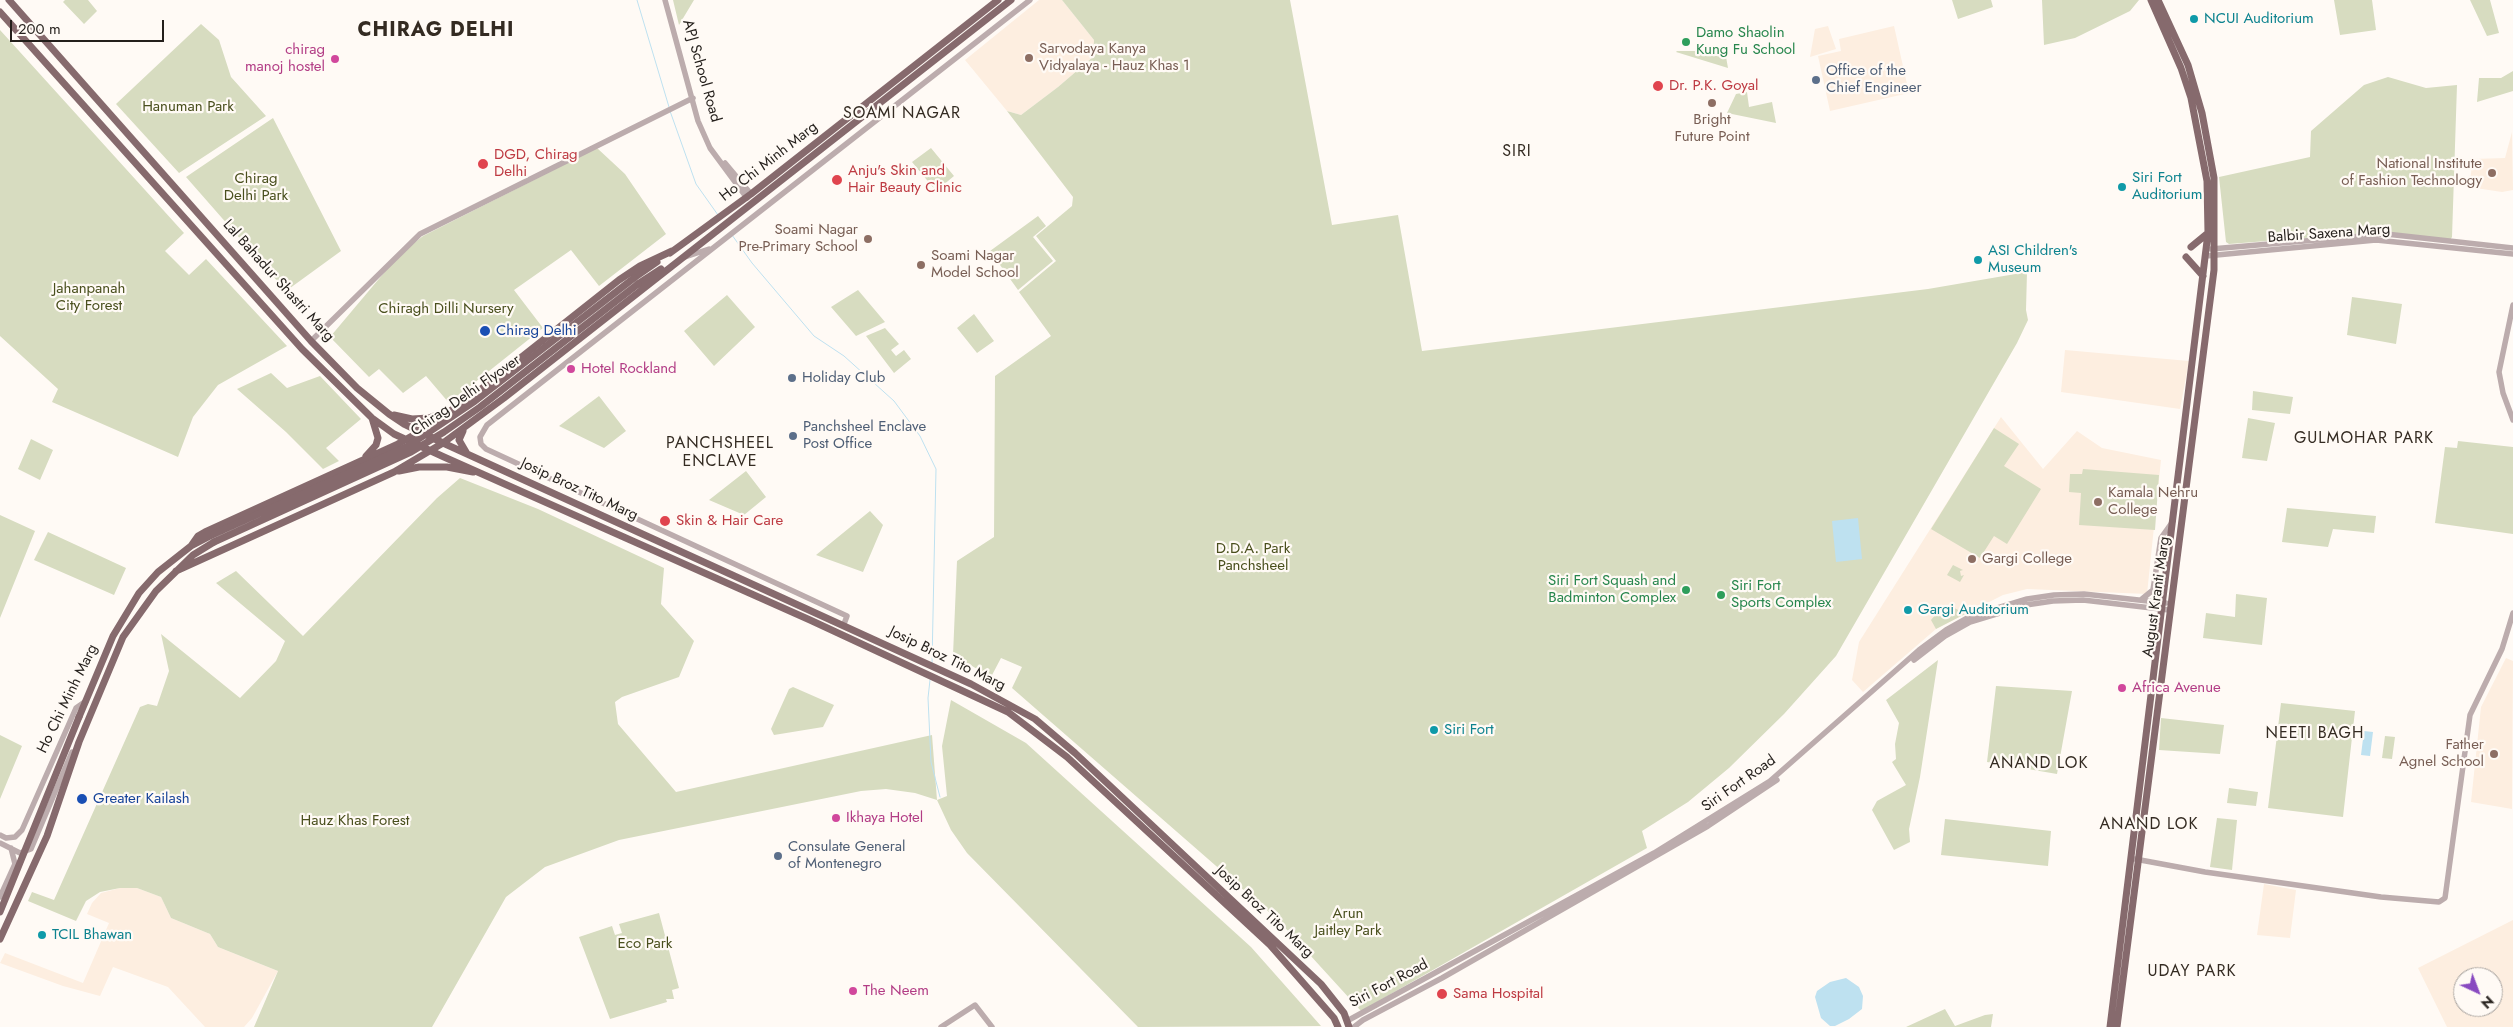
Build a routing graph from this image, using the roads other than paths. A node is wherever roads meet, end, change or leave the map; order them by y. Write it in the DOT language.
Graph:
graph roads {
  1 [pos="9,0"];
  2 [pos="666,0"];
  3 [pos="998,0"];
  4 [pos="1011,0"];
  5 [pos="1030,0"];
  6 [pos="2151,0"];
  7 [pos="2158,0"];
  8 [pos="0,12"];
  9 [pos="692,98"];
  10 [pos="749,199"];
  11 [pos="2208,233"];
  12 [pos="702,241"];
  13 [pos="2191,247"];
  14 [pos="2513,248"];
  15 [pos="711,249"];
  16 [pos="672,251"];
  17 [pos="2210,252"];
  18 [pos="2513,254"];
  19 [pos="2186,257"];
  20 [pos="680,259"];
  21 [pos="2203,276"];
  22 [pos="636,281"];
  23 [pos="2513,305"];
  24 [pos="311,341"];
  25 [pos="529,351"];
  26 [pos="542,368"];
  27 [pos="452,410"];
  28 [pos="389,414"];
  29 [pos="372,418"];
  30 [pos="2513,420"];
  31 [pos="466,427"];
  32 [pos="419,432"];
  33 [pos="406,439"];
  34 [pos="444,443"];
  35 [pos="432,451"];
  36 [pos="468,454"];
  37 [pos="353,465"];
  38 [pos="394,472"];
  39 [pos="485,475"];
  40 [pos="320,480"];
  41 [pos="328,500"];
  42 [pos="2174,519"];
  43 [pos="214,538"];
  44 [pos="191,546"];
  45 [pos="176,572"];
  46 [pos="2140,600"];
  47 [pos="2166,606"];
  48 [pos="2513,612"];
  49 [pos="844,624"];
  50 [pos="86,701"];
  51 [pos="79,742"];
  52 [pos="36,800"];
  53 [pos="49,807"];
  54 [pos="0,835"];
  55 [pos="0,843"];
  56 [pos="10,848"];
  57 [pos="2134,859"];
  58 [pos="0,899"];
  59 [pos="0,912"];
  60 [pos="13,912"];
  61 [pos="0,939"];
  62 [pos="1324,988"];
  63 [pos="1315,995"];
  64 [pos="1348,1024"];
  65 [pos="942,1027"];
  66 [pos="992,1027"];
  67 [pos="1337,1027"];
  68 [pos="1354,1027"];
  69 [pos="2110,1027"];
  70 [pos="2117,1027"];
  1 -- 24 [label="main road, Lal Bahadur Shastri Marg"];
  2 -- 9 [label="street"];
  3 -- 10 [label="main road, Ho Chi Minh Marg"];
  4 -- 10 [label="main road, Ho Chi Minh Marg"];
  5 -- 15 [label="street"];
  6 -- 11 [label="main road, August Kranti Marg"];
  7 -- 17 [label="main road, August Kranti Marg"];
  8 -- 29 [label="main road, Lal Bahadur Shastri Marg"];
  9 -- 10 [label="street"];
  9 -- 24 [label="street"];
  10 -- 12 [label="main road, Ho Chi Minh Marg"];
  10 -- 16 [label="main road, Ho Chi Minh Marg"];
  11 -- 13 [label="main road"];
  11 -- 17 [label="main road, August Kranti Marg"];
  12 -- 20 [label="main road"];
  12 -- 22 [label="main road, Chirag Delhi Flyover"];
  14 -- 17 [label="street, Balbir Saxena Marg"];
  15 -- 20 [label="street"];
  15 -- 49 [label="street"];
  16 -- 22 [label="main road, Chirag Delhi Flyover"];
  16 -- 25 [label="main road"];
  17 -- 18 [label="street, Balbir Saxena Marg"];
  17 -- 21 [label="main road, August Kranti Marg"];
  17 -- 47 [label="main road, August Kranti Marg"];
  19 -- 21 [label="main road"];
  20 -- 26 [label="main road"];
  21 -- 42 [label="main road, August Kranti Marg"];
  22 -- 43 [label="main road, Chirag Delhi Flyover, bridge"];
  23 -- 30 [label="street"];
  24 -- 28 [label="main road, Lal Bahadur Shastri Marg"];
  25 -- 26 [label="main road"];
  25 -- 27 [label="main road"];
  26 -- 31 [label="main road"];
  27 -- 28 [label="main road"];
  27 -- 32 [label="main road"];
  28 -- 32 [label="main road, Lal Bahadur Shastri Marg"];
  29 -- 33 [label="main road, Lal Bahadur Shastri Marg"];
  29 -- 37 [label="main road"];
  31 -- 34 [label="main road"];
  31 -- 36 [label="main road"];
  32 -- 33 [label="main road"];
  32 -- 34 [label="main road, Lal Bahadur Shastri Marg"];
  33 -- 35 [label="main road, Lal Bahadur Shastri Marg"];
  33 -- 37 [label="main road"];
  34 -- 35 [label="main road"];
  34 -- 36 [label="main road, Josip Broz Tito Marg"];
  35 -- 38 [label="main road"];
  35 -- 39 [label="main road, Josip Broz Tito Marg"];
  36 -- 49 [label="main road, Josip Broz Tito Marg"];
  37 -- 40 [label="main road"];
  38 -- 39 [label="main road"];
  38 -- 41 [label="main road"];
  39 -- 63 [label="main road, Josip Broz Tito Marg"];
  40 -- 41 [label="main road"];
  40 -- 44 [label="main road"];
  41 -- 45 [label="main road"];
  42 -- 46 [label="street"];
  42 -- 47 [label="main road, August Kranti Marg"];
  43 -- 44 [label="main road, Chirag Delhi Flyover"];
  43 -- 45 [label="main road, Chirag Delhi Flyover"];
  44 -- 50 [label="main road, Ho Chi Minh Marg"];
  45 -- 51 [label="main road, Ho Chi Minh Marg"];
  46 -- 47 [label="street, Siri Fort Road"];
  46 -- 64 [label="street, Siri Fort Road"];
  47 -- 57 [label="main road, August Kranti Marg"];
  47 -- 68 [label="street, Siri Fort Road"];
  48 -- 57 [label="street"];
  49 -- 62 [label="main road, Josip Broz Tito Marg"];
  50 -- 52 [label="street, Ho Chi Minh Marg"];
  50 -- 59 [label="main road, bridge"];
  51 -- 53 [label="street, Ho Chi Minh Marg"];
  51 -- 60 [label="main road, Ho Chi Minh Marg"];
  52 -- 53 [label="street"];
  52 -- 54 [label="street, Ho Chi Minh Marg"];
  53 -- 56 [label="street, Ho Chi Minh Marg"];
  55 -- 56 [label="street"];
  56 -- 58 [label="street"];
  57 -- 69 [label="main road, August Kranti Marg"];
  57 -- 70 [label="main road, August Kranti Marg"];
  58 -- 60 [label="street"];
  60 -- 61 [label="main road, Ho Chi Minh Marg"];
  62 -- 63 [label="main road"];
  62 -- 64 [label="main road, Josip Broz Tito Marg"];
  63 -- 67 [label="main road, Josip Broz Tito Marg"];
  65 -- 66 [label="street"];
}
